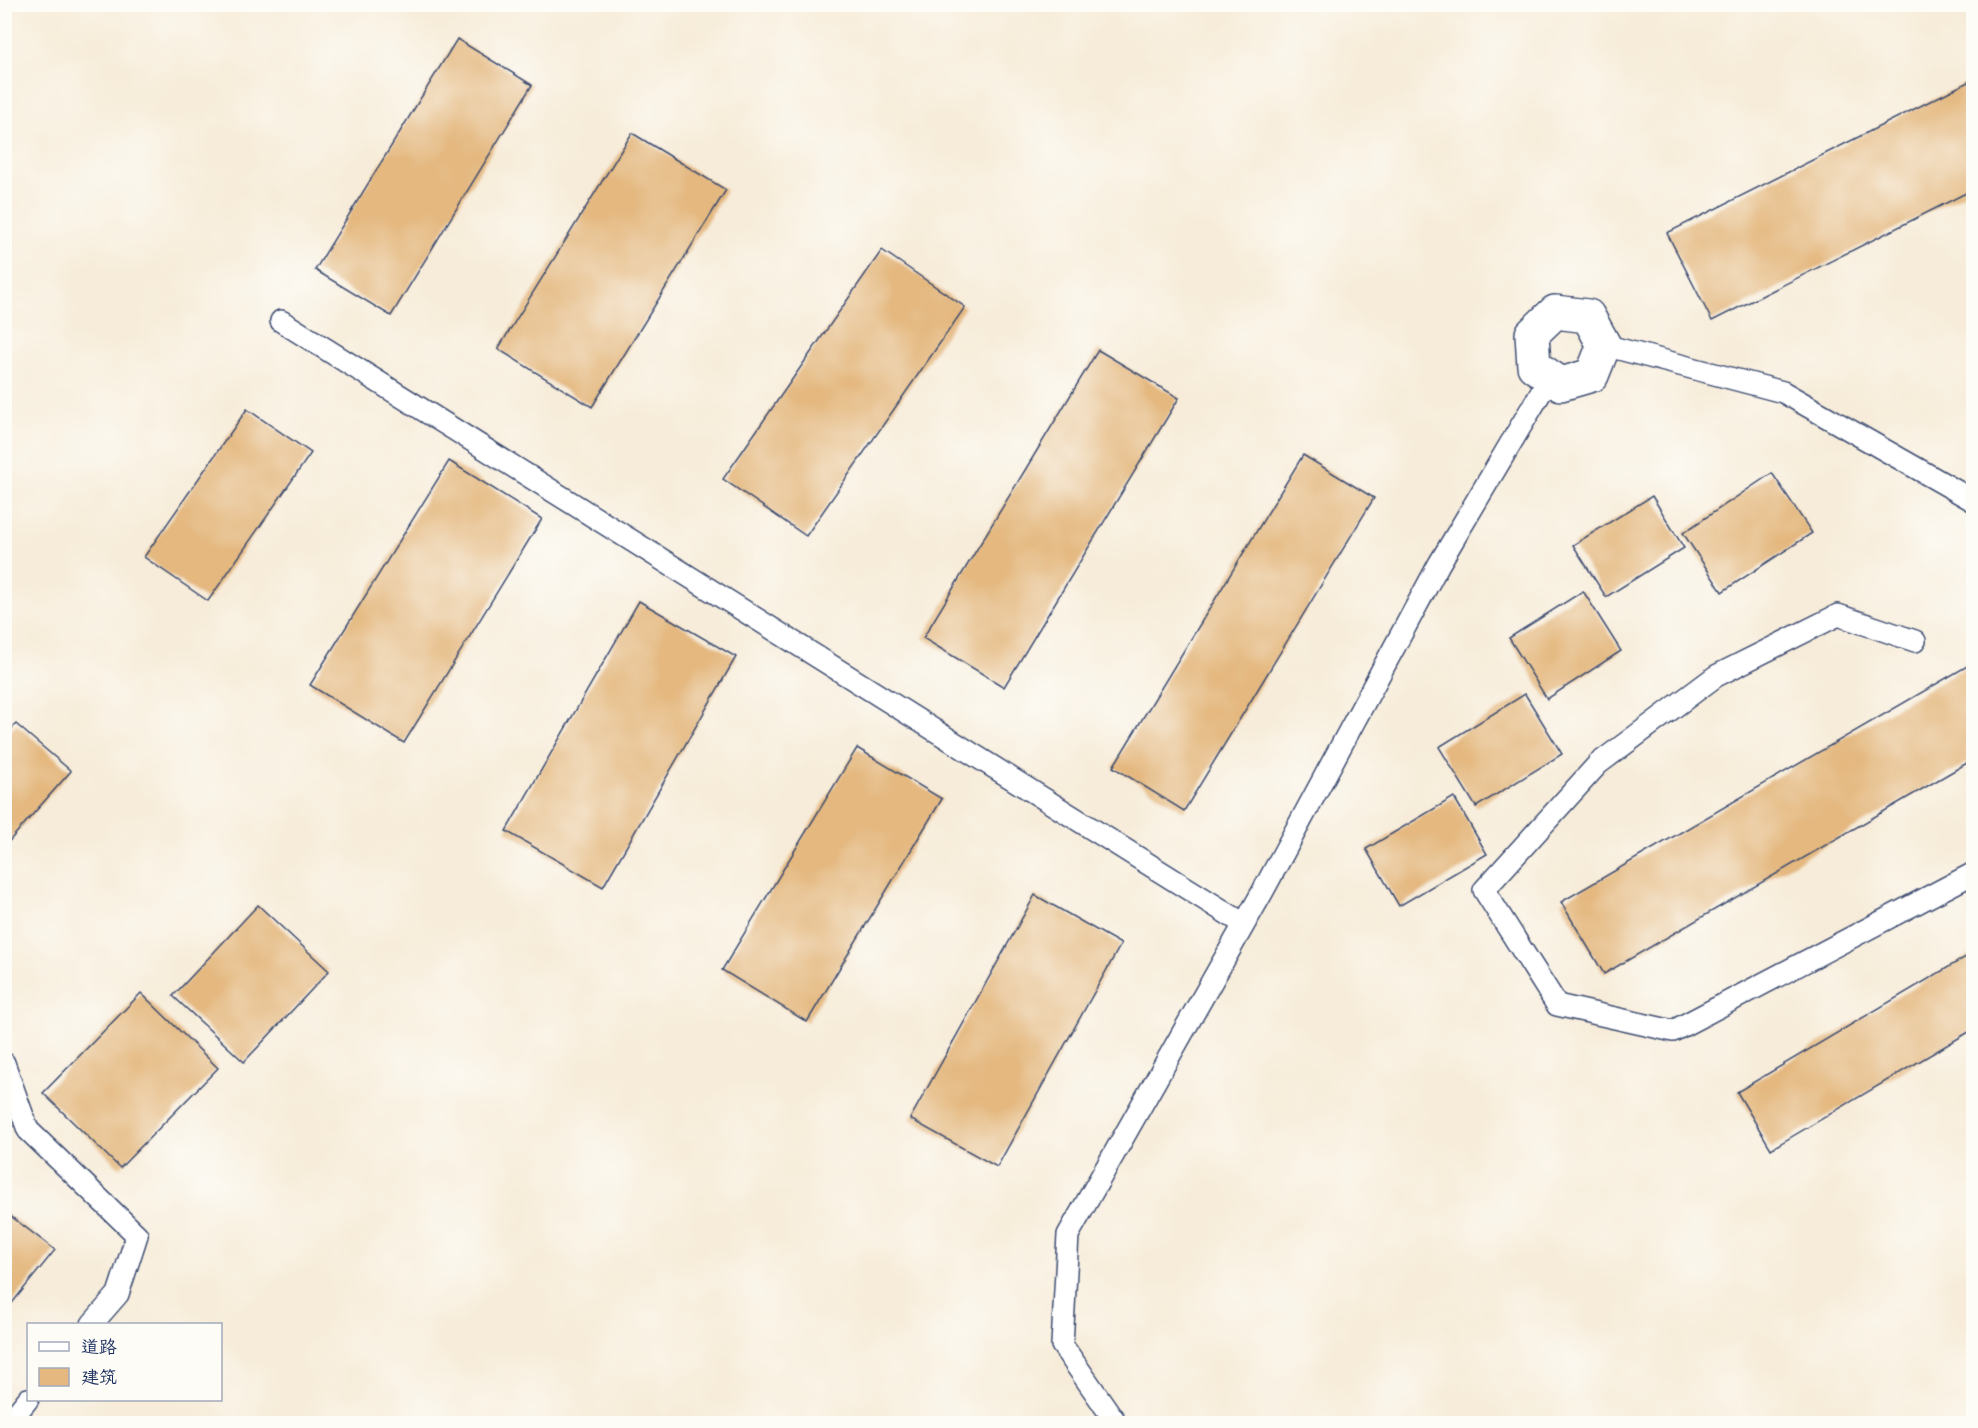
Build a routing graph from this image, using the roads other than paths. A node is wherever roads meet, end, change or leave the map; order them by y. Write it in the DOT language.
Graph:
graph roads {
  1 [pos="281,321"];
  2 [pos="1604,345"];
  3 [pos="1550,377"];
  4 [pos="1974,501"];
  5 [pos="1915,641"];
  6 [pos="1974,873"];
  7 [pos="1244,924"];
  8 [pos="4,1063"];
  9 [pos="93,1323"];
  10 [pos="27,1400"];
  11 [pos="8,1424"];
  12 [pos="1117,1424"];
  1 -- 7 [label="lane"];
  2 -- 3 [label="street"];
  2 -- 3 [label="street"];
  2 -- 4 [label="lane"];
  3 -- 7 [label="lane"];
  5 -- 6 [label="lane"];
  7 -- 12 [label="lane"];
  8 -- 9 [label="lane"];
  10 -- 11 [label="lane"];
}
